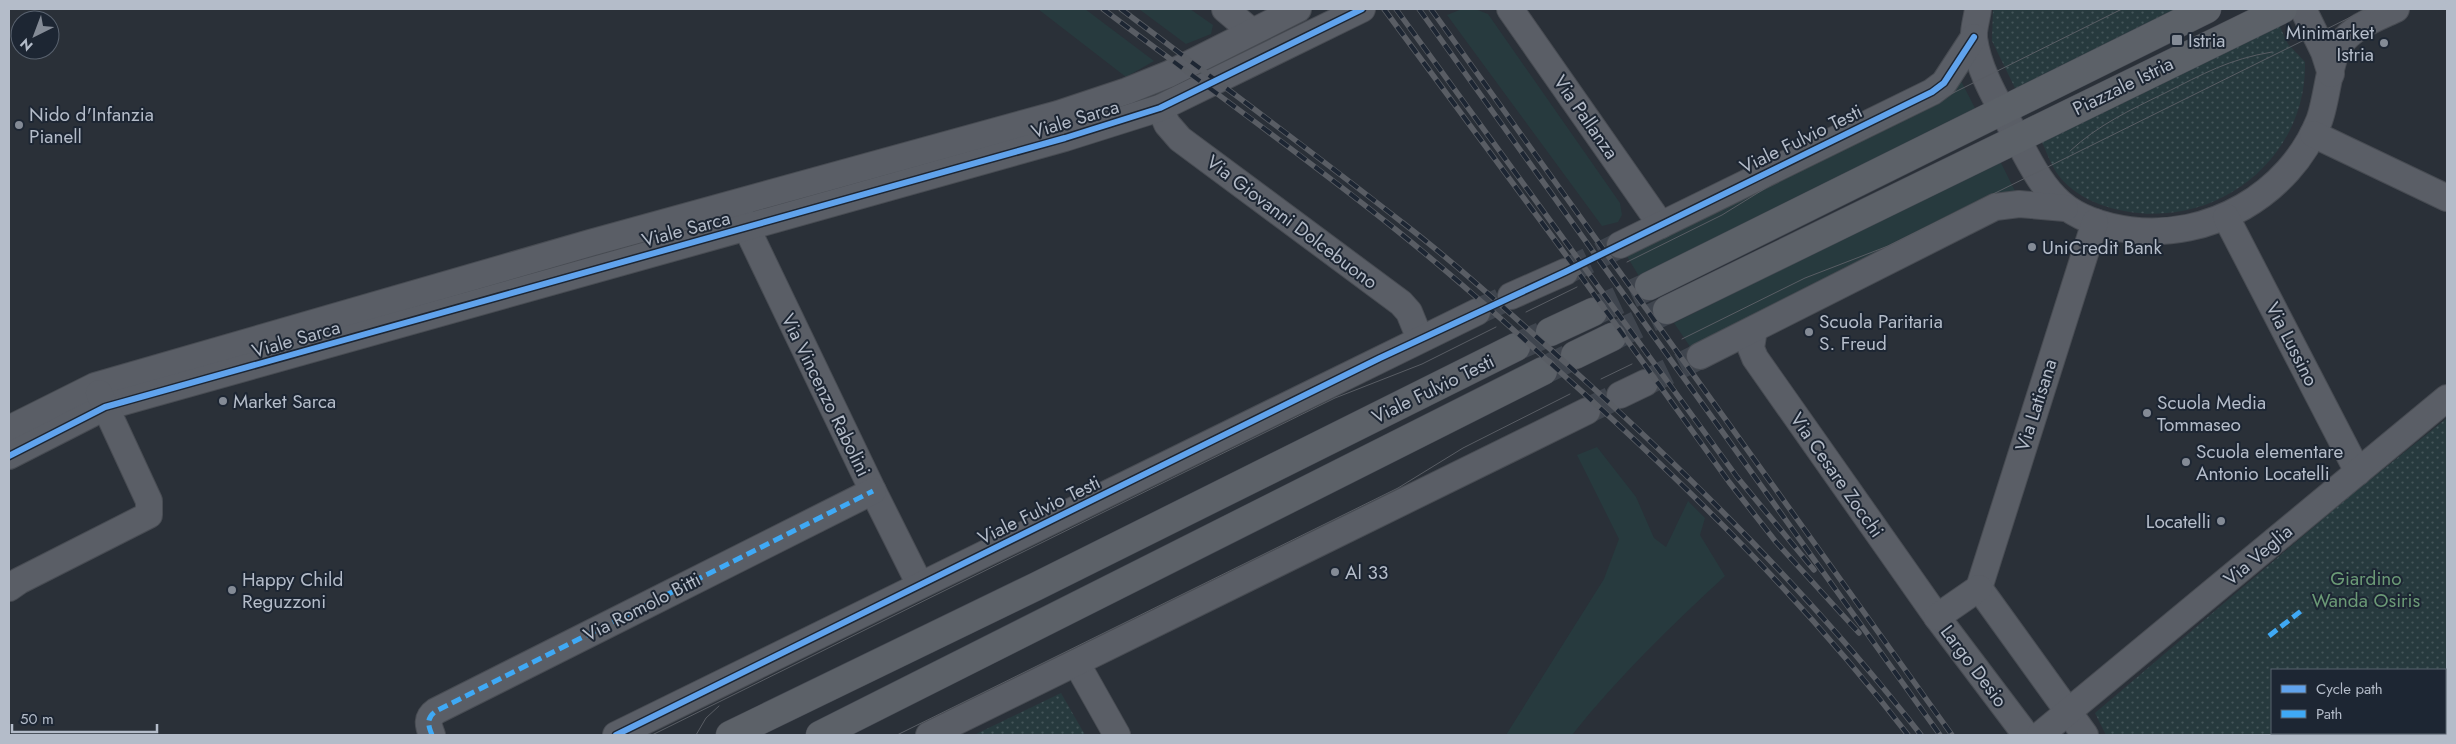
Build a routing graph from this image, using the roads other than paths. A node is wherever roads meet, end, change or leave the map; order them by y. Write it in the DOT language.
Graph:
graph roads {
  1 [pos="1225,9"];
  2 [pos="1298,9"];
  3 [pos="1362,9"];
  4 [pos="1510,9"];
  5 [pos="1978,9"];
  6 [pos="2207,9"];
  7 [pos="2283,9"];
  8 [pos="2303,9"];
  9 [pos="2396,9"];
  10 [pos="1250,33"];
  11 [pos="1974,37"];
  12 [pos="2331,74"];
  13 [pos="1160,108"];
  14 [pos="2004,111"];
  15 [pos="2313,134"];
  16 [pos="2017,138"];
  17 [pos="2447,198"];
  18 [pos="736,204"];
  19 [pos="2065,208"];
  20 [pos="2226,216"];
  21 [pos="2095,222"];
  22 [pos="1661,224"];
  23 [pos="746,228"];
  24 [pos="1620,245"];
  25 [pos="1565,272"];
  26 [pos="1650,286"];
  27 [pos="1510,296"];
  28 [pos="1667,310"];
  29 [pos="1477,312"];
  30 [pos="1593,312"];
  31 [pos="1754,330"];
  32 [pos="1550,332"];
  33 [pos="1612,337"];
  34 [pos="1420,339"];
  35 [pos="1516,347"];
  36 [pos="1575,355"];
  37 [pos="1700,356"];
  38 [pos="1543,371"];
  39 [pos="1645,383"];
  40 [pos="1620,395"];
  41 [pos="100,396"];
  42 [pos="2447,398"];
  43 [pos="1587,411"];
  44 [pos="9,429"];
  45 [pos="9,456"];
  46 [pos="2358,472"];
  47 [pos="872,491"];
  48 [pos="920,584"];
  49 [pos="9,588"];
  50 [pos="1979,588"];
  51 [pos="1937,617"];
  52 [pos="1077,664"];
  53 [pos="2069,713"];
  54 [pos="432,735"];
  55 [pos="616,735"];
  56 [pos="730,735"];
  57 [pos="820,735"];
  58 [pos="929,735"];
  59 [pos="1117,735"];
  60 [pos="2026,735"];
  61 [pos="2040,735"];
  62 [pos="2085,735"];
  1 -- 10 [label="street"];
  2 -- 10 [label="street, Viale Sarca"];
  3 -- 13 [label="street, Viale Sarca"];
  4 -- 22 [label="street, Via Pallanza"];
  5 -- 11 [label="street"];
  6 -- 14 [label="main road, Piazzale Istria"];
  7 -- 16 [label="main road, Piazzale Istria"];
  8 -- 12 [label="street"];
  9 -- 12 [label="street"];
  10 -- 18 [label="street, Viale Sarca"];
  11 -- 14 [label="street"];
  11 -- 22 [label="street, Viale Fulvio Testi"];
  12 -- 15 [label="street"];
  13 -- 23 [label="street, Viale Sarca"];
  13 -- 34 [label="street, Via Giovanni Dolcebuono"];
  14 -- 16 [label="street"];
  14 -- 26 [label="main road"];
  15 -- 17 [label="street"];
  15 -- 20 [label="street"];
  16 -- 19 [label="street"];
  16 -- 28 [label="main road"];
  18 -- 23 [label="street, Via Vincenzo Rabolini"];
  18 -- 41 [label="street, Viale Sarca"];
  19 -- 21 [label="street"];
  19 -- 31 [label="street"];
  20 -- 21 [label="street"];
  20 -- 46 [label="street, Via Lussino"];
  21 -- 50 [label="street, Via Latisana"];
  22 -- 24 [label="street, Viale Fulvio Testi"];
  23 -- 41 [label="street, Viale Sarca"];
  23 -- 47 [label="street, Via Vincenzo Rabolini"];
  25 -- 27 [label="street"];
  29 -- 34 [label="street, Viale Fulvio Testi"];
  30 -- 32 [label="main road"];
  31 -- 37 [label="street"];
  31 -- 51 [label="street, Via Cesare Zocchi"];
  33 -- 36 [label="main road"];
  34 -- 48 [label="street, Viale Fulvio Testi"];
  35 -- 56 [label="main road, Viale Fulvio Testi"];
  38 -- 57 [label="main road, Viale Fulvio Testi"];
  39 -- 40 [label="street"];
  41 -- 44 [label="street, Viale Sarca"];
  41 -- 45 [label="street, Viale Sarca"];
  41 -- 49 [label="street"];
  42 -- 46 [label="street, Via Veglia"];
  43 -- 52 [label="street"];
  46 -- 53 [label="street, Via Veglia"];
  47 -- 48 [label="street, Via Vincenzo Rabolini"];
  47 -- 54 [label="street, Via Romolo Bitti"];
  48 -- 55 [label="street, Viale Fulvio Testi"];
  50 -- 51 [label="street, Largo Desio"];
  50 -- 53 [label="street"];
  51 -- 60 [label="street, Largo Desio"];
  52 -- 58 [label="street"];
  52 -- 59 [label="street"];
  53 -- 61 [label="street"];
  53 -- 62 [label="street"];
}
